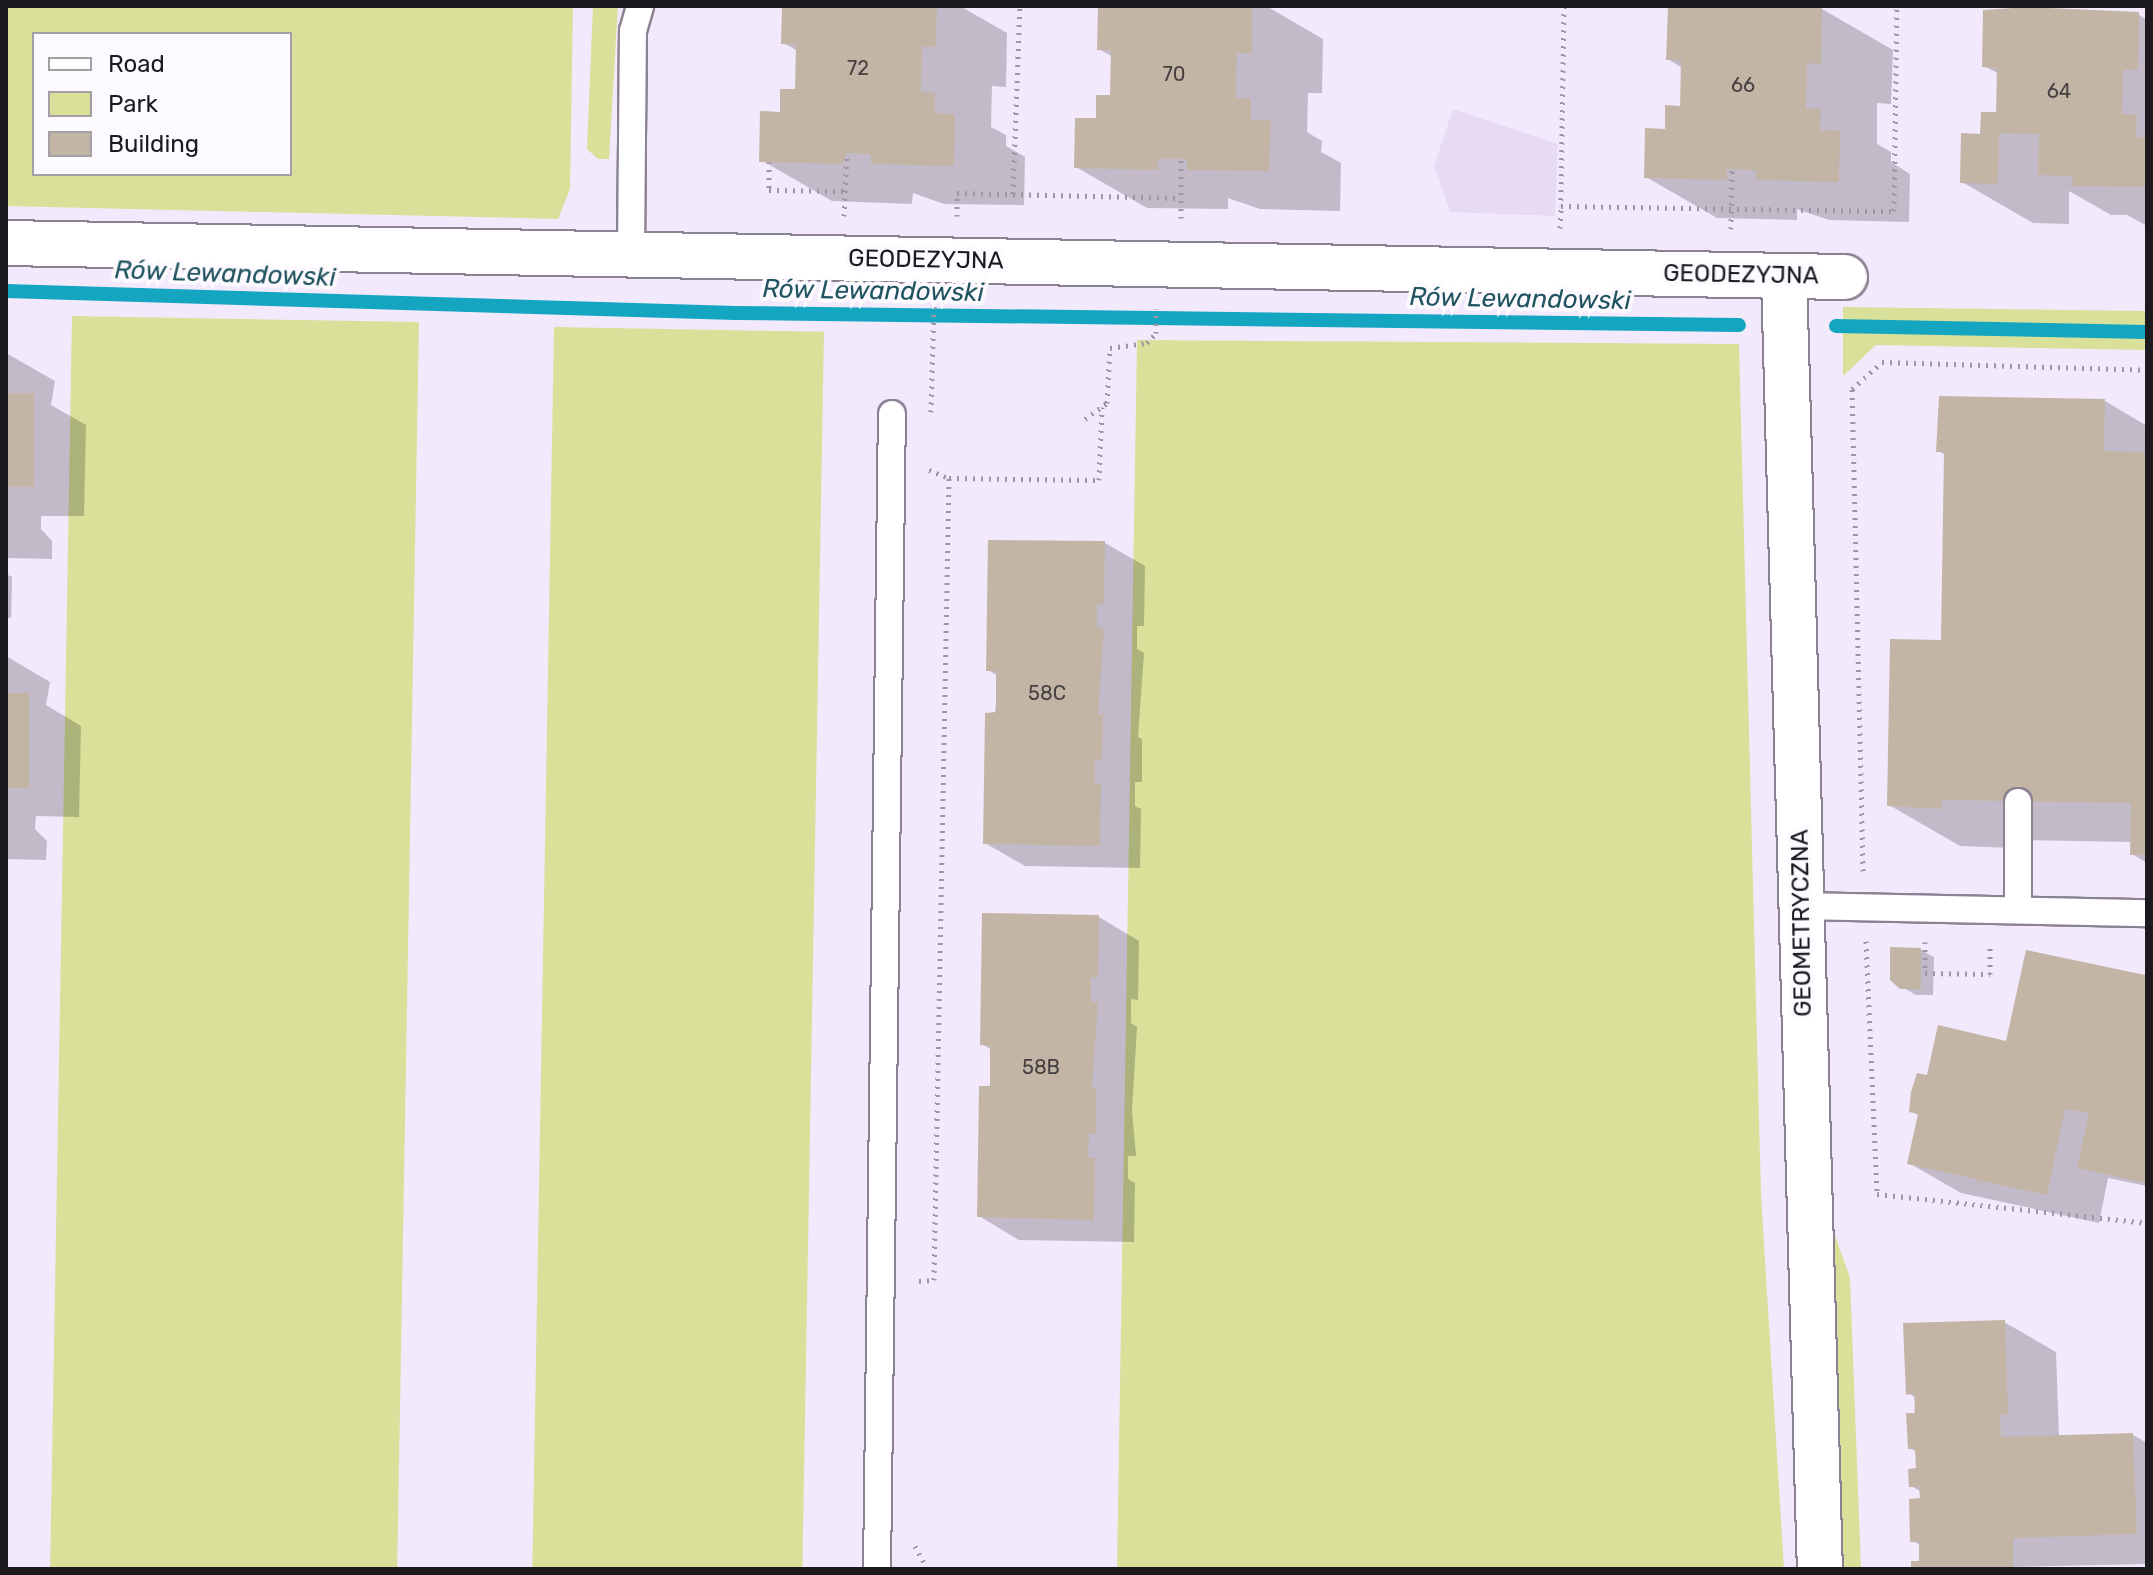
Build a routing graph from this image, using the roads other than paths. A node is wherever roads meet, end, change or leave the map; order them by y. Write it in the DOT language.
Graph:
graph roads {
  1 [pos="640,6"];
  2 [pos="6,243"];
  3 [pos="631,255"];
  4 [pos="1784,276"];
  5 [pos="1845,277"];
  6 [pos="892,414"];
  7 [pos="2018,802"];
  8 [pos="1802,906"];
  9 [pos="2018,910"];
  10 [pos="2147,913"];
  11 [pos="877,1569"];
  12 [pos="1820,1569"];
  1 -- 3 [label="lane"];
  2 -- 3 [label="street, GEODEZYJNA"];
  3 -- 4 [label="street, GEODEZYJNA"];
  4 -- 5 [label="street, GEODEZYJNA"];
  4 -- 8 [label="street, GEOMETRYCZNA"];
  6 -- 11 [label="lane"];
  7 -- 9 [label="lane"];
  8 -- 9 [label="lane"];
  8 -- 12 [label="street, GEOMETRYCZNA"];
  9 -- 10 [label="lane"];
}
